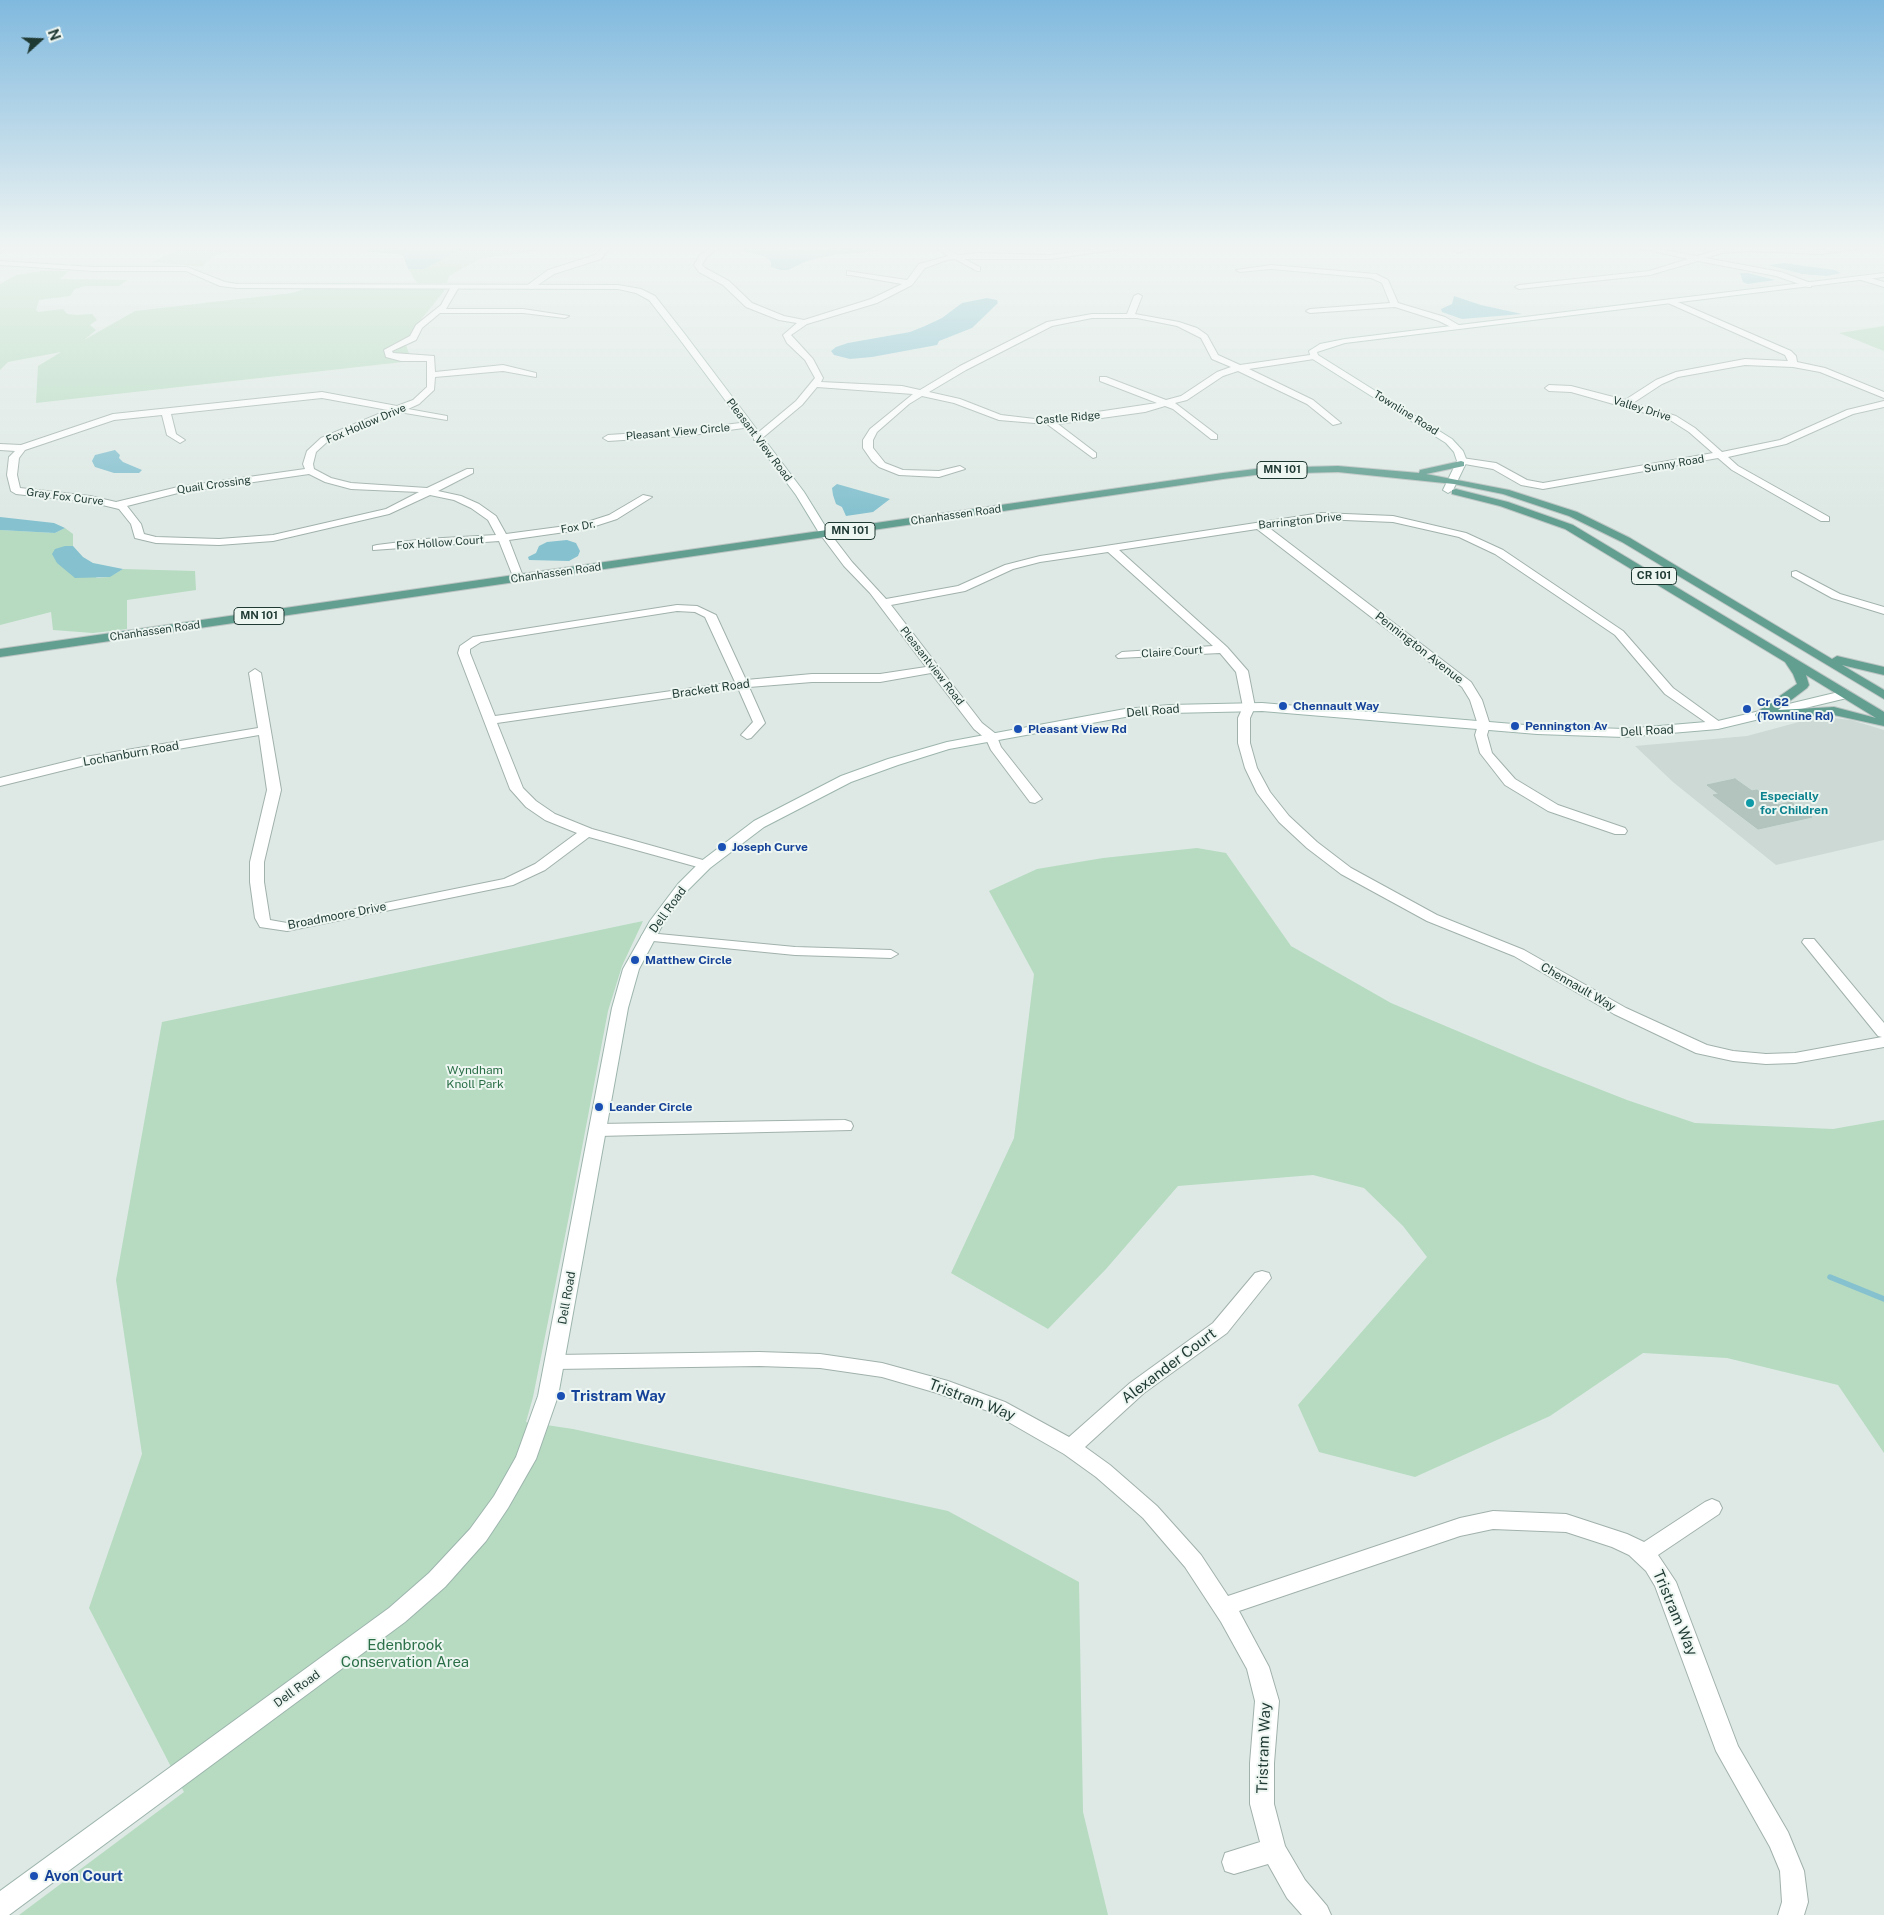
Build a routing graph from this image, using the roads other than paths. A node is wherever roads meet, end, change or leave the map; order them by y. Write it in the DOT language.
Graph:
graph roads {
  1 [pos="414,336"];
  2 [pos="681,336"];
  3 [pos="788,336"];
  4 [pos="1027,336"];
  5 [pos="1203,336"];
  6 [pos="1388,336"];
  7 [pos="1751,336"];
  8 [pos="1314,356"];
  9 [pos="1793,364"];
  10 [pos="1238,368"];
  11 [pos="432,375"];
  12 [pos="534,375"];
  13 [pos="1103,379"];
  14 [pos="815,384"];
  15 [pos="1549,388"];
  16 [pos="921,392"];
  17 [pos="1884,395"];
  18 [pos="1167,403"];
  19 [pos="1627,403"];
  20 [pos="1884,404"];
  21 [pos="399,410"];
  22 [pos="166,411"];
  23 [pos="444,418"];
  24 [pos="1049,421"];
  25 [pos="1336,423"];
  26 [pos="748,425"];
  27 [pos="608,438"];
  28 [pos="757,438"];
  29 [pos="1214,438"];
  30 [pos="180,440"];
  31 [pos="0,447"];
  32 [pos="22,448"];
  33 [pos="1094,455"];
  34 [pos="1718,456"];
  35 [pos="1461,463"];
  36 [pos="960,469"];
  37 [pos="470,471"];
  38 [pos="310,472"];
  39 [pos="1404,474"];
  40 [pos="1451,486"];
  41 [pos="429,492"];
  42 [pos="1111,494"];
  43 [pos="647,497"];
  44 [pos="118,505"];
  45 [pos="1825,519"];
  46 [pos="1258,525"];
  47 [pos="825,534"];
  48 [pos="503,538"];
  49 [pos="378,548"];
  50 [pos="1110,548"];
  51 [pos="1796,574"];
  52 [pos="519,579"];
  53 [pos="883,603"];
  54 [pos="1884,611"];
  55 [pos="1770,646"];
  56 [pos="1804,646"];
  57 [pos="1223,649"];
  58 [pos="0,653"];
  59 [pos="1122,656"];
  60 [pos="934,669"];
  61 [pos="1884,671"];
  62 [pos="255,673"];
  63 [pos="742,684"];
  64 [pos="1881,691"];
  65 [pos="1847,694"];
  66 [pos="1249,707"];
  67 [pos="1761,715"];
  68 [pos="1884,717"];
  69 [pos="490,720"];
  70 [pos="1884,724"];
  71 [pos="1484,725"];
  72 [pos="1718,725"];
  73 [pos="263,732"];
  74 [pos="747,735"];
  75 [pos="992,738"];
  76 [pos="0,782"];
  77 [pos="1035,799"];
  78 [pos="1620,830"];
  79 [pos="587,832"];
  80 [pos="705,865"];
  81 [pos="648,936"];
  82 [pos="1809,942"];
  83 [pos="891,954"];
  84 [pos="1884,1032"];
  85 [pos="1884,1042"];
  86 [pos="845,1126"];
  87 [pos="598,1130"];
  88 [pos="1262,1278"];
  89 [pos="555,1362"];
  90 [pos="1071,1448"];
  91 [pos="1712,1508"];
  92 [pos="1643,1554"];
  93 [pos="1224,1607"];
  94 [pos="1274,1850"];
  95 [pos="1234,1862"];
  96 [pos="4,1897"];
  97 [pos="1318,1915"];
  98 [pos="1792,1915"];
  1 -- 11 [label="street"];
  2 -- 26 [label="street, Pleasant View Road"];
  3 -- 14 [label="street"];
  4 -- 16 [label="street"];
  5 -- 10 [label="street"];
  6 -- 8 [label="street"];
  7 -- 9 [label="street"];
  8 -- 10 [label="street, Castle Ridge"];
  8 -- 35 [label="street, Townline Road"];
  9 -- 17 [label="street"];
  9 -- 19 [label="street"];
  10 -- 18 [label="street, Castle Ridge"];
  10 -- 25 [label="street"];
  11 -- 12 [label="street"];
  11 -- 21 [label="street, Fox Hollow Drive"];
  13 -- 18 [label="street"];
  14 -- 16 [label="street, Castle Ridge"];
  14 -- 28 [label="street"];
  15 -- 19 [label="street, Valley Drive"];
  16 -- 24 [label="street, Castle Ridge"];
  16 -- 36 [label="street"];
  18 -- 24 [label="street, Castle Ridge"];
  18 -- 29 [label="street"];
  19 -- 34 [label="street, Valley Drive"];
  20 -- 34 [label="street, Sunny Road"];
  21 -- 22 [label="street"];
  21 -- 23 [label="street"];
  21 -- 38 [label="street, Fox Hollow Drive"];
  22 -- 30 [label="street"];
  22 -- 32 [label="street"];
  24 -- 33 [label="street"];
  26 -- 27 [label="street, Pleasant View Circle"];
  26 -- 28 [label="street, Pleasant View Road"];
  28 -- 47 [label="street, Pleasant View Road"];
  31 -- 32 [label="street"];
  32 -- 44 [label="street, Gray Fox Curve"];
  34 -- 35 [label="street, Sunny Road"];
  34 -- 45 [label="street, Valley Drive"];
  35 -- 39 [label="main road"];
  35 -- 40 [label="street"];
  37 -- 41 [label="street, Gray Fox Curve"];
  38 -- 41 [label="street"];
  38 -- 44 [label="street, Quail Crossing"];
  39 -- 40 [label="main road, MN 101"];
  39 -- 42 [label="main road, MN 101"];
  40 -- 42 [label="main road, MN 101"];
  40 -- 55 [label="main road, CR 101 / CR 101"];
  40 -- 56 [label="main road, CR 101"];
  41 -- 44 [label="street, Gray Fox Curve"];
  41 -- 48 [label="street"];
  42 -- 47 [label="main road, Chanhassen Road / MN 101"];
  43 -- 48 [label="street, Fox Dr."];
  46 -- 50 [label="street, Barrington Drive"];
  46 -- 71 [label="street, Pennington Avenue"];
  46 -- 72 [label="street, Barrington Drive"];
  47 -- 52 [label="main road, Chanhassen Road / MN 101"];
  47 -- 53 [label="street, Pleasantview Road"];
  48 -- 49 [label="street, Fox Hollow Court"];
  48 -- 52 [label="street"];
  50 -- 53 [label="street, Barrington Drive"];
  50 -- 57 [label="street, Chennault Way"];
  51 -- 54 [label="street"];
  52 -- 58 [label="main road, Chanhassen Road / MN 101"];
  53 -- 60 [label="street, Pleasantview Road"];
  55 -- 65 [label="main road, CR 101 / CR 101"];
  55 -- 67 [label="main road"];
  56 -- 61 [label="main road, CR 101"];
  56 -- 64 [label="main road, CR 101"];
  57 -- 59 [label="street, Claire Court"];
  57 -- 66 [label="street, Chennault Way"];
  60 -- 63 [label="street, Brackett Road"];
  60 -- 75 [label="street, Pleasantview Road"];
  62 -- 73 [label="street, Broadmoore Drive"];
  63 -- 69 [label="street, Brackett Road"];
  63 -- 69 [label="street"];
  63 -- 74 [label="street"];
  64 -- 65 [label="main road, CR 101"];
  65 -- 67 [label="street, Dell Road"];
  65 -- 68 [label="main road"];
  66 -- 71 [label="street, Dell Road"];
  66 -- 75 [label="street, Dell Road"];
  66 -- 85 [label="street, Chennault Way"];
  67 -- 70 [label="main road"];
  67 -- 72 [label="street, Dell Road"];
  69 -- 79 [label="street"];
  71 -- 72 [label="street, Dell Road"];
  71 -- 78 [label="street, Pennington Avenue"];
  73 -- 76 [label="street, Lochanburn Road"];
  73 -- 79 [label="street, Broadmoore Drive"];
  75 -- 77 [label="street, Pleasantview Road"];
  75 -- 80 [label="street, Dell Road"];
  79 -- 80 [label="street"];
  80 -- 81 [label="street, Dell Road"];
  81 -- 83 [label="street"];
  81 -- 87 [label="street, Dell Road"];
  82 -- 84 [label="street"];
  86 -- 87 [label="street"];
  87 -- 89 [label="street, Dell Road"];
  88 -- 90 [label="street, Alexander Court"];
  89 -- 90 [label="street, Tristram Way"];
  89 -- 96 [label="street, Dell Road"];
  90 -- 93 [label="street, Tristram Way"];
  91 -- 92 [label="street"];
  92 -- 93 [label="street, Tristram Way"];
  92 -- 98 [label="street, Tristram Way"];
  93 -- 94 [label="street, Tristram Way"];
  94 -- 95 [label="street"];
  94 -- 97 [label="street, Tristram Way"];
}
